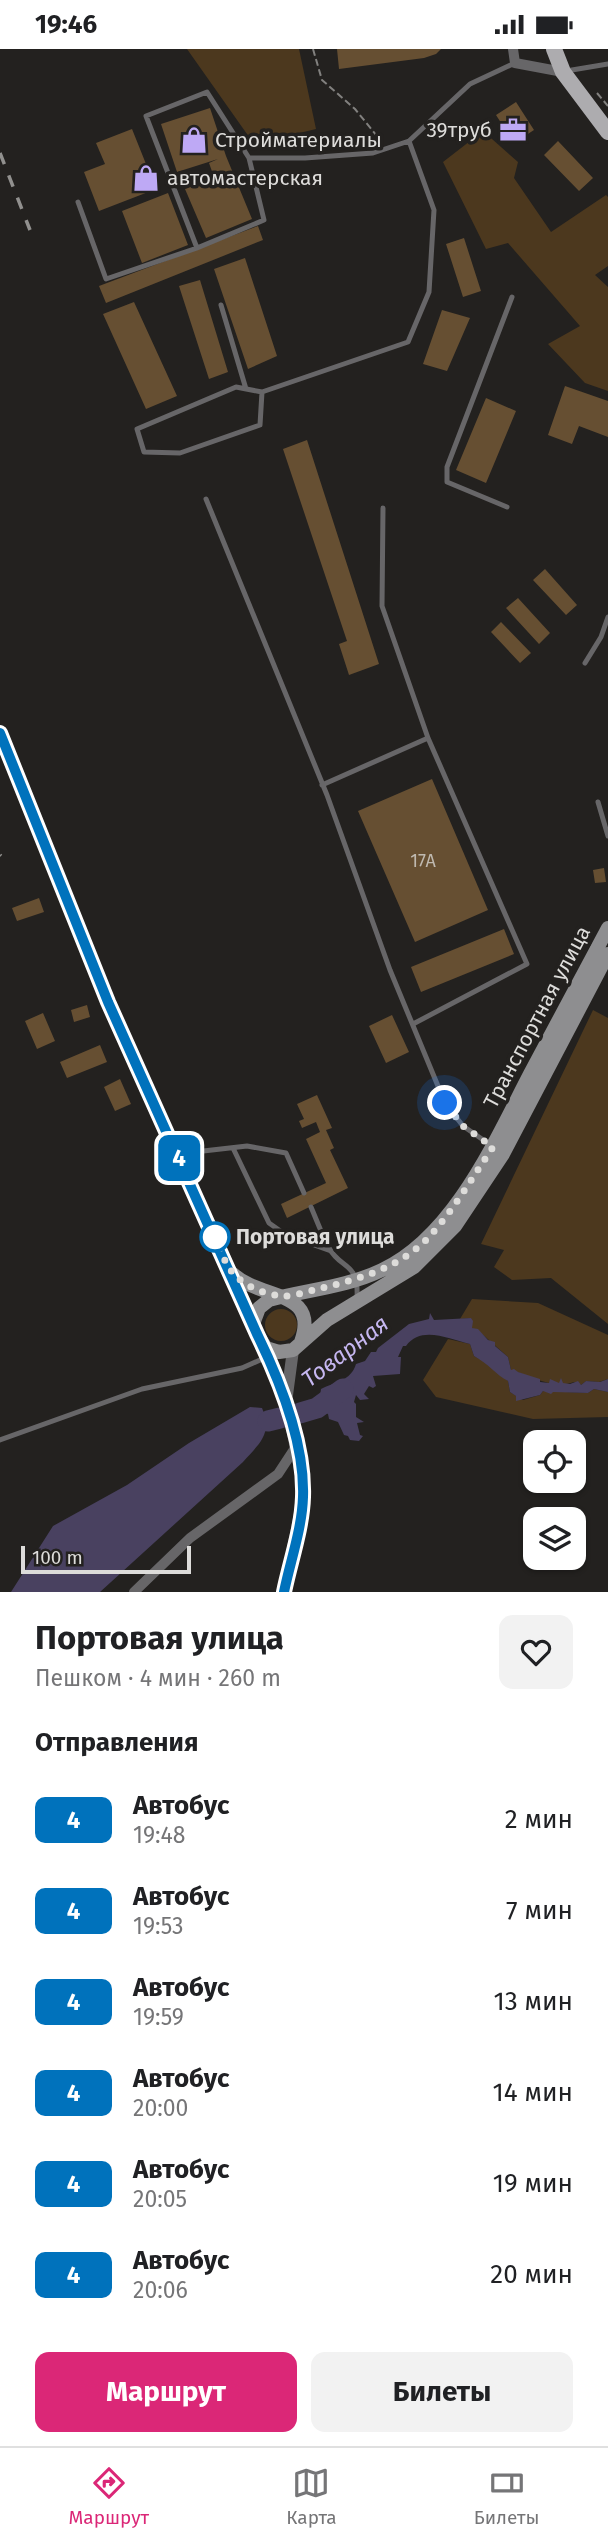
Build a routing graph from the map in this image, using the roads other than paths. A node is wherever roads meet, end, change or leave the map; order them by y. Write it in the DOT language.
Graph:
graph roads {
  1 [pos="513,49"];
  2 [pos="554,49"];
  3 [pos="515,63"];
  4 [pos="608,64"];
  5 [pos="563,72"];
  6 [pos="608,132"];
  7 [pos="410,141"];
  8 [pos="249,158"];
  9 [pos="78,202"];
  10 [pos="197,248"];
  11 [pos="512,297"];
  12 [pos="221,305"];
  13 [pos="246,389"];
  14 [pos="262,392"];
  15 [pos="206,499"];
  16 [pos="507,507"];
  17 [pos="383,508"];
  18 [pos="608,617"];
  19 [pos="585,663"];
  20 [pos="0,733"];
  21 [pos="428,738"];
  22 [pos="323,785"];
  23 [pos="598,802"];
  24 [pos="608,836"];
  25 [pos="608,928"];
  26 [pos="608,954"];
  27 [pos="412,1024"];
  28 [pos="233,1148"];
  29 [pos="498,1151"];
  30 [pos="177,1154"];
  31 [pos="304,1193"];
  32 [pos="311,1207"];
  33 [pos="331,1251"];
  34 [pos="230,1270"];
  35 [pos="356,1280"];
  36 [pos="284,1297"];
  37 [pos="356,1302"];
  38 [pos="253,1324"];
  39 [pos="297,1346"];
  40 [pos="267,1352"];
  41 [pos="287,1402"];
  42 [pos="0,1440"];
  43 [pos="296,1445"];
  44 [pos="134,1592"];
  45 [pos="284,1592"];
  1 -- 3 [label="street"];
  2 -- 5 [label="main road"];
  3 -- 5 [label="street"];
  3 -- 7 [label="lane"];
  4 -- 5 [label="lane"];
  5 -- 6 [label="main road"];
  7 -- 8 [label="lane"];
  7 -- 14 [label="lane"];
  8 -- 10 [label="lane"];
  8 -- 10 [label="lane"];
  9 -- 10 [label="lane"];
  11 -- 16 [label="lane"];
  12 -- 13 [label="lane"];
  13 -- 14 [label="lane"];
  13 -- 14 [label="lane"];
  15 -- 22 [label="lane"];
  17 -- 21 [label="lane"];
  18 -- 19 [label="lane"];
  20 -- 30 [label="main road"];
  21 -- 22 [label="lane"];
  21 -- 27 [label="lane"];
  22 -- 27 [label="lane"];
  23 -- 24 [label="lane"];
  25 -- 29 [label="main road, Транспортная улица"];
  26 -- 29 [label="main road, Транспортная улица"];
  27 -- 29 [label="lane"];
  28 -- 30 [label="lane"];
  28 -- 31 [label="lane"];
  28 -- 33 [label="lane"];
  29 -- 35 [label="main road, Транспортная улица"];
  29 -- 37 [label="main road, Транспортная улица"];
  30 -- 34 [label="main road"];
  32 -- 33 [label="lane"];
  33 -- 35 [label="lane"];
  34 -- 36 [label="main road"];
  34 -- 38 [label="main road"];
  35 -- 36 [label="main road, Транспортная улица"];
  35 -- 37 [label="lane"];
  36 -- 38 [label="main road, Транспортная улица"];
  36 -- 39 [label="main road"];
  37 -- 39 [label="main road, Транспортная улица"];
  38 -- 40 [label="main road"];
  39 -- 40 [label="main road"];
  39 -- 41 [label="street"];
  40 -- 41 [label="street"];
  40 -- 42 [label="lane"];
  41 -- 43 [label="street"];
  43 -- 44 [label="street"];
  43 -- 45 [label="street"];
}
